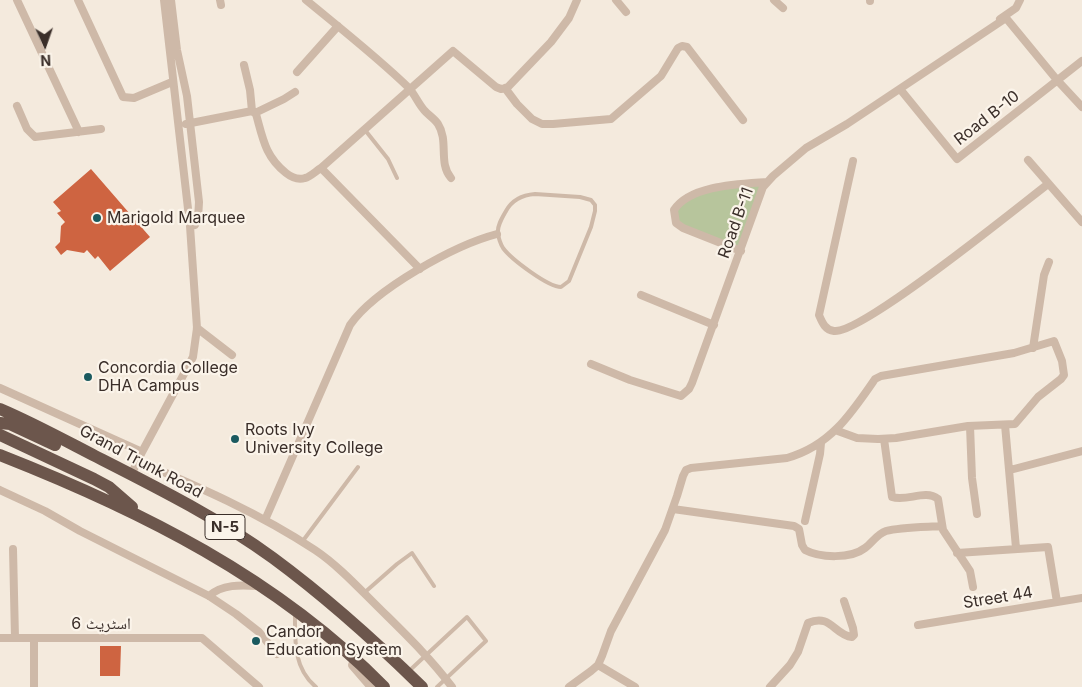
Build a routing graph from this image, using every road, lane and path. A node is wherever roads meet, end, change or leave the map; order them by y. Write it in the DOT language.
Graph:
graph roads {
  1 [pos="17,0"];
  2 [pos="78,0"];
  3 [pos="164,0"];
  4 [pos="171,0"];
  5 [pos="306,0"];
  6 [pos="577,0"];
  7 [pos="616,0"];
  8 [pos="774,0"];
  9 [pos="1020,0"];
  10 [pos="783,8"];
  11 [pos="626,12"];
  12 [pos="338,26"];
  13 [pos="1082,61"];
  14 [pos="938,64"];
  15 [pos="244,65"];
  16 [pos="297,72"];
  17 [pos="1057,80"];
  18 [pos="172,82"];
  19 [pos="505,88"];
  20 [pos="409,89"];
  21 [pos="900,89"];
  22 [pos="295,92"];
  23 [pos="17,106"];
  24 [pos="1082,107"];
  25 [pos="254,112"];
  26 [pos="743,120"];
  27 [pos="190,123"];
  28 [pos="179,125"];
  29 [pos="101,129"];
  30 [pos="364,130"];
  31 [pos="79,132"];
  32 [pos="1028,160"];
  33 [pos="853,161"];
  34 [pos="321,168"];
  35 [pos="397,178"];
  36 [pos="451,178"];
  37 [pos="767,182"];
  38 [pos="1048,184"];
  39 [pos="1082,222"];
  40 [pos="190,226"];
  41 [pos="497,234"];
  42 [pos="741,251"];
  43 [pos="1049,262"];
  44 [pos="420,269"];
  45 [pos="641,295"];
  46 [pos="714,325"];
  47 [pos="197,328"];
  48 [pos="1033,348"];
  49 [pos="232,355"];
  50 [pos="591,364"];
  51 [pos="0,388"];
  52 [pos="0,409"];
  53 [pos="0,423"];
  54 [pos="1005,425"];
  55 [pos="970,426"];
  56 [pos="835,430"];
  57 [pos="0,435"];
  58 [pos="884,439"];
  59 [pos="821,443"];
  60 [pos="1082,451"];
  61 [pos="142,452"];
  62 [pos="0,455"];
  63 [pos="138,461"];
  64 [pos="358,467"];
  65 [pos="1010,470"];
  66 [pos="131,475"];
  67 [pos="0,490"];
  68 [pos="673,509"];
  69 [pos="977,514"];
  70 [pos="147,520"];
  71 [pos="265,520"];
  72 [pos="805,521"];
  73 [pos="941,526"];
  74 [pos="302,542"];
  75 [pos="13,548"];
  76 [pos="1016,548"];
  77 [pos="957,553"];
  78 [pos="262,586"];
  79 [pos="434,586"];
  80 [pos="973,587"];
  81 [pos="364,593"];
  82 [pos="209,596"];
  83 [pos="1082,598"];
  84 [pos="844,601"];
  85 [pos="1057,602"];
  86 [pos="295,611"];
  87 [pos="918,625"];
  88 [pos="322,631"];
  89 [pos="0,638"];
  90 [pos="15,638"];
  91 [pos="34,638"];
  92 [pos="278,654"];
  93 [pos="426,655"];
  94 [pos="598,665"];
  95 [pos="408,673"];
  96 [pos="446,678"];
  97 [pos="774,686"];
  98 [pos="34,687"];
  99 [pos="258,687"];
  100 [pos="316,687"];
  101 [pos="372,687"];
  102 [pos="384,687"];
  103 [pos="422,687"];
  104 [pos="437,687"];
  105 [pos="452,687"];
  106 [pos="569,687"];
  107 [pos="634,687"];
  1 -- 31 [label="street"];
  2 -- 18 [label="street"];
  3 -- 18 [label="street"];
  4 -- 27 [label="street"];
  5 -- 12 [label="street"];
  6 -- 19 [label="street"];
  7 -- 11 [label="street"];
  8 -- 10 [label="street"];
  9 -- 14 [label="street"];
  12 -- 16 [label="street"];
  12 -- 20 [label="street"];
  13 -- 17 [label="street, Road B-10"];
  14 -- 17 [label="street, Road B-11"];
  14 -- 21 [label="street, Road B-11"];
  15 -- 25 [label="street"];
  17 -- 21 [label="street, Road B-10"];
  17 -- 24 [label="street"];
  18 -- 28 [label="street"];
  19 -- 20 [label="street"];
  19 -- 26 [label="street"];
  20 -- 30 [label="street"];
  20 -- 36 [label="street"];
  21 -- 37 [label="street, Road B-11"];
  22 -- 25 [label="street"];
  23 -- 31 [label="street"];
  25 -- 27 [label="street"];
  25 -- 34 [label="street"];
  27 -- 28 [label="street"];
  27 -- 40 [label="street"];
  28 -- 40 [label="street"];
  29 -- 31 [label="street"];
  30 -- 34 [label="street"];
  30 -- 35 [label="lane"];
  32 -- 38 [label="street"];
  33 -- 38 [label="street"];
  34 -- 44 [label="street"];
  37 -- 42 [label="street, Road B-11"];
  37 -- 42 [label="street"];
  38 -- 39 [label="street"];
  40 -- 47 [label="street"];
  41 -- 41 [label="lane"];
  41 -- 44 [label="street"];
  42 -- 46 [label="street, Road B-11"];
  43 -- 48 [label="street"];
  44 -- 71 [label="street"];
  45 -- 46 [label="street"];
  46 -- 50 [label="street, Road B-11"];
  47 -- 49 [label="street"];
  47 -- 61 [label="street"];
  48 -- 54 [label="street"];
  48 -- 56 [label="street"];
  51 -- 61 [label="street"];
  52 -- 66 [label="highway, Grand Trunk Road / N-5"];
  53 -- 66 [label="highway"];
  54 -- 55 [label="street"];
  54 -- 65 [label="street"];
  55 -- 58 [label="street"];
  55 -- 69 [label="street"];
  56 -- 58 [label="street"];
  56 -- 59 [label="street"];
  57 -- 70 [label="highway"];
  58 -- 73 [label="street"];
  59 -- 68 [label="street"];
  59 -- 72 [label="street"];
  60 -- 65 [label="street"];
  61 -- 63 [label="street"];
  62 -- 70 [label="highway, N-5"];
  63 -- 66 [label="street"];
  63 -- 71 [label="street"];
  64 -- 74 [label="lane"];
  65 -- 76 [label="street"];
  66 -- 95 [label="highway, Grand Trunk Road / N-5"];
  67 -- 82 [label="street"];
  68 -- 73 [label="street"];
  68 -- 94 [label="street"];
  70 -- 78 [label="highway, N-5"];
  71 -- 74 [label="street"];
  73 -- 77 [label="street"];
  74 -- 81 [label="street"];
  75 -- 90 [label="street"];
  76 -- 77 [label="street"];
  76 -- 85 [label="street"];
  77 -- 80 [label="street"];
  78 -- 82 [label="street"];
  78 -- 86 [label="highway, N-5"];
  79 -- 81 [label="lane"];
  81 -- 93 [label="street"];
  82 -- 92 [label="street"];
  83 -- 85 [label="street, Street 44"];
  84 -- 97 [label="street"];
  85 -- 87 [label="street, Street 44"];
  86 -- 88 [label="highway, N-5"];
  86 -- 100 [label="lane"];
  88 -- 101 [label="street"];
  88 -- 102 [label="highway, N-5"];
  89 -- 90 [label="street, اسٹریٹ 6"];
  90 -- 91 [label="street, اسٹریٹ 6"];
  91 -- 98 [label="street"];
  91 -- 99 [label="street, اسٹریٹ 6"];
  93 -- 95 [label="lane"];
  93 -- 96 [label="street"];
  93 -- 96 [label="lane"];
  94 -- 106 [label="street"];
  94 -- 107 [label="street"];
  95 -- 103 [label="highway, Grand Trunk Road / N-5"];
  96 -- 104 [label="lane"];
  96 -- 105 [label="street"];
}
